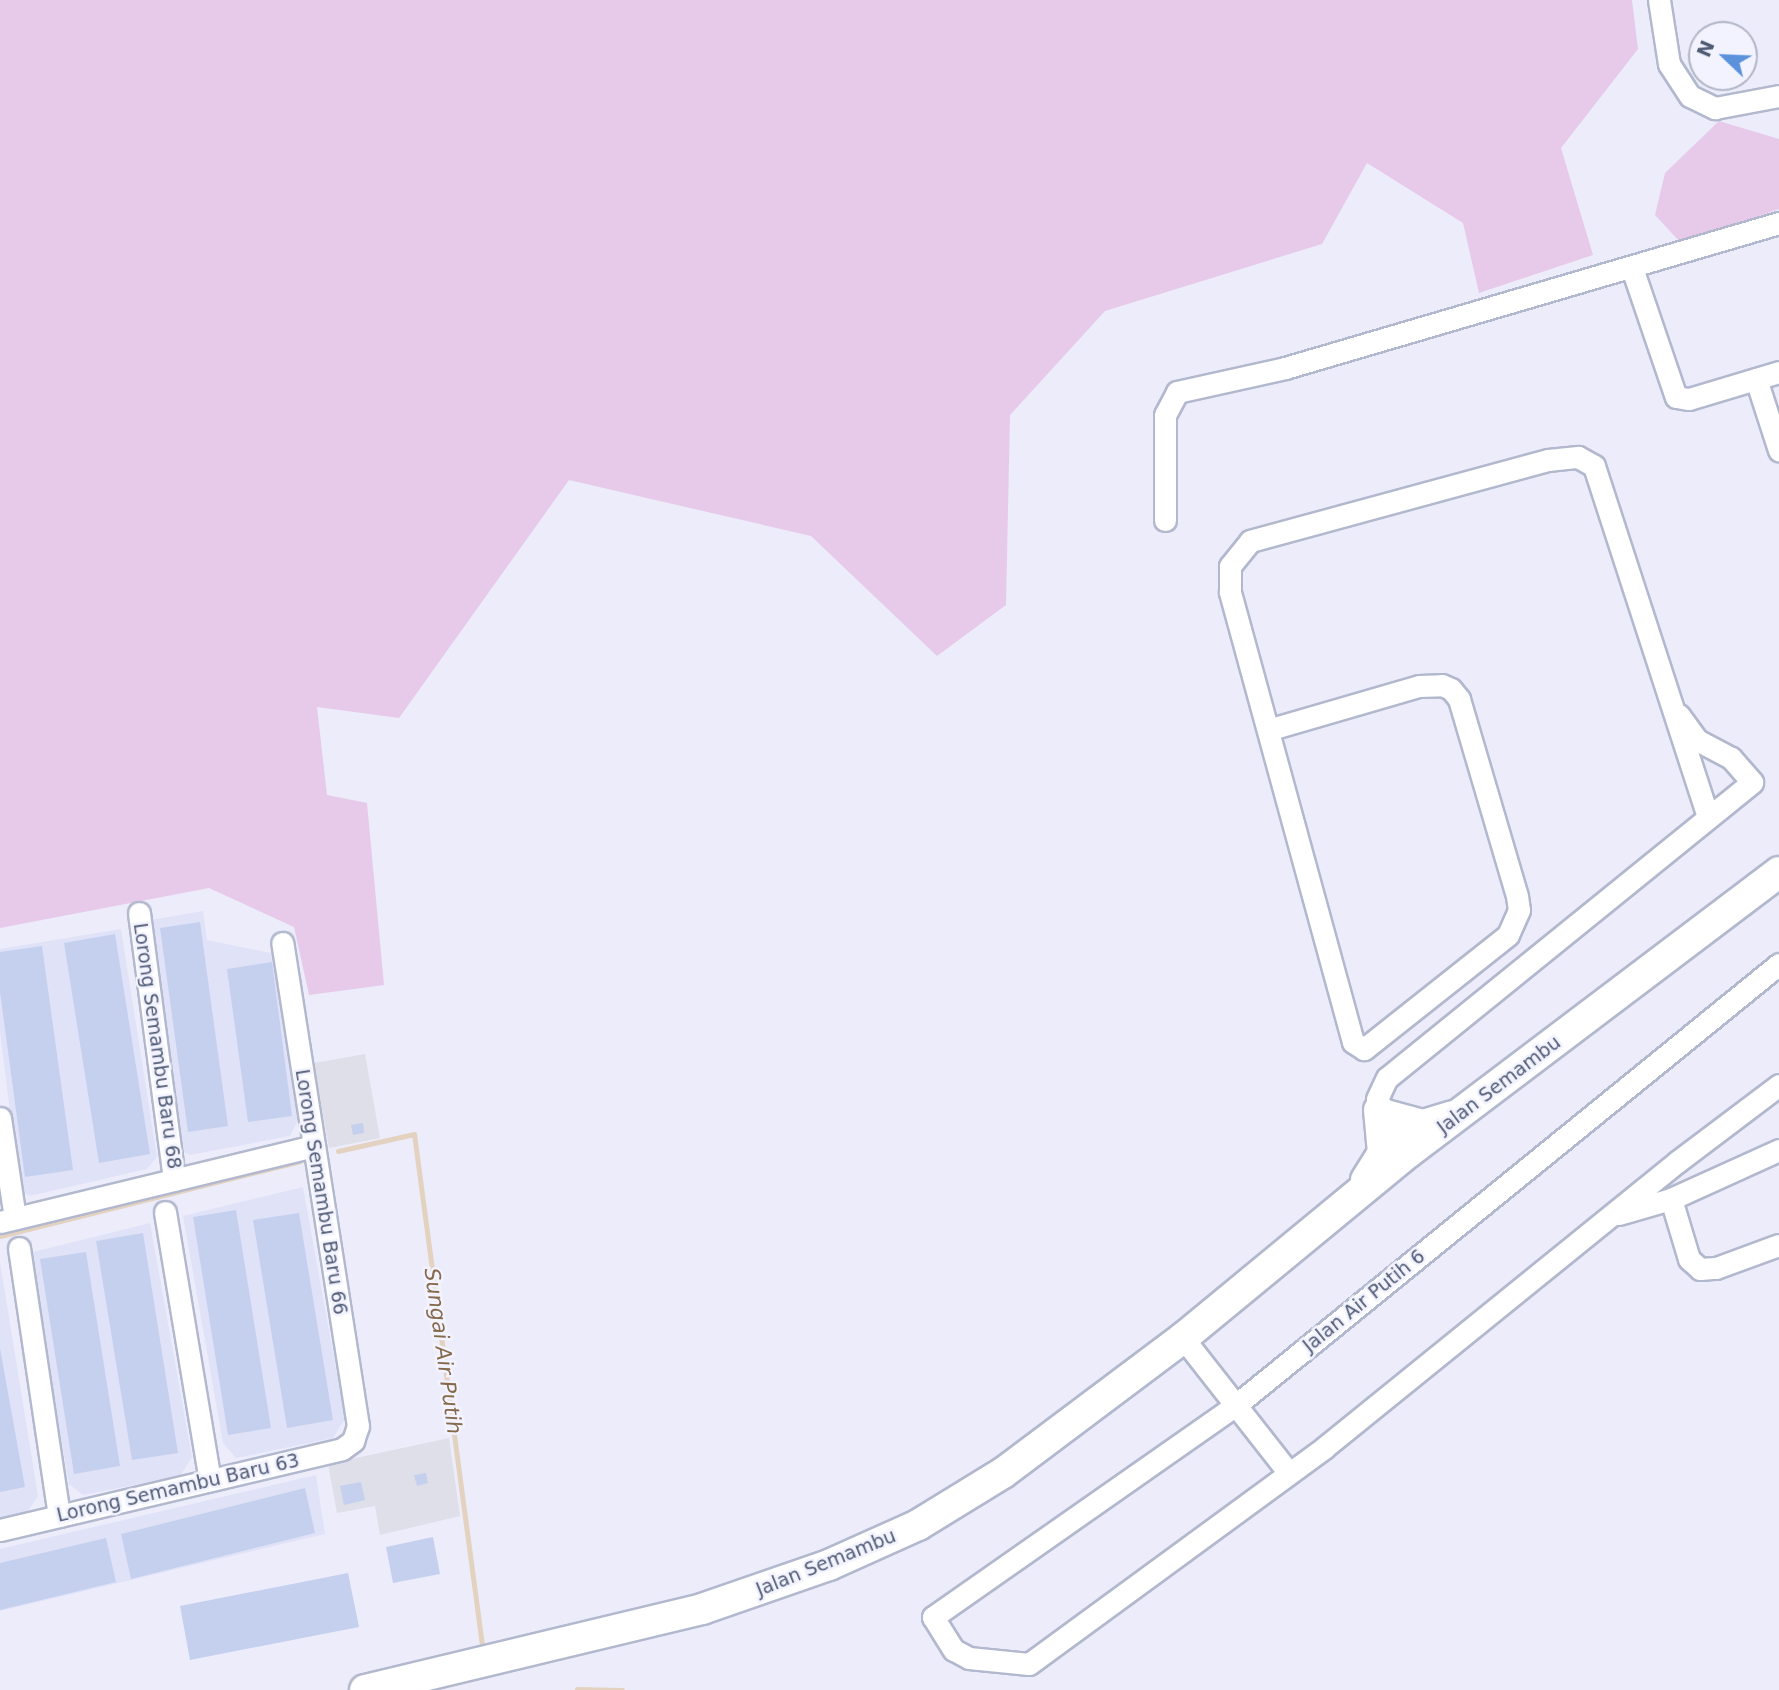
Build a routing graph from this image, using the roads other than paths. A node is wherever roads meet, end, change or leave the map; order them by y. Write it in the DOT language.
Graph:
graph roads {
  1 [pos="1659,0"];
  2 [pos="1779,96"];
  3 [pos="1779,223"];
  4 [pos="1632,268"];
  5 [pos="1779,372"];
  6 [pos="1756,379"];
  7 [pos="1779,450"];
  8 [pos="1165,520"];
  9 [pos="1676,711"];
  10 [pos="1271,729"];
  11 [pos="1708,817"];
  12 [pos="1779,872"];
  13 [pos="1779,892"];
  14 [pos="139,914"];
  15 [pos="282,943"];
  16 [pos="1779,964"];
  17 [pos="1779,1085"];
  18 [pos="1471,1108"];
  19 [pos="1380,1112"];
  20 [pos="0,1118"];
  21 [pos="314,1146"];
  22 [pos="1779,1150"];
  23 [pos="1416,1163"];
  24 [pos="174,1180"];
  25 [pos="1671,1199"];
  26 [pos="1350,1203"];
  27 [pos="165,1212"];
  28 [pos="1609,1216"];
  29 [pos="7,1220"];
  30 [pos="1779,1245"];
  31 [pos="19,1248"];
  32 [pos="1225,1304"];
  33 [pos="1183,1338"];
  34 [pos="1236,1405"];
  35 [pos="353,1441"];
  36 [pos="1289,1473"];
  37 [pos="209,1480"];
  38 [pos="59,1516"];
  39 [pos="0,1530"];
  40 [pos="365,1690"];
  1 -- 2 [label="street"];
  3 -- 4 [label="street"];
  4 -- 6 [label="street"];
  4 -- 8 [label="street"];
  5 -- 6 [label="street"];
  6 -- 7 [label="street"];
  9 -- 10 [label="street"];
  9 -- 11 [label="street"];
  9 -- 11 [label="street"];
  10 -- 10 [label="street"];
  11 -- 19 [label="street"];
  12 -- 18 [label="main road, Jalan Semambu"];
  13 -- 23 [label="main road, Jalan Semambu"];
  14 -- 24 [label="street, Lorong Semambu Baru 68"];
  15 -- 21 [label="street, Lorong Semambu Baru 66"];
  16 -- 34 [label="street, Jalan Air Putih 6"];
  17 -- 28 [label="street"];
  18 -- 19 [label="main road"];
  18 -- 23 [label="main road, Jalan Semambu"];
  19 -- 23 [label="street"];
  19 -- 26 [label="main road"];
  20 -- 29 [label="street"];
  21 -- 24 [label="street"];
  21 -- 35 [label="street, Lorong Semambu Baru 66"];
  22 -- 25 [label="street"];
  23 -- 26 [label="main road, Jalan Semambu"];
  23 -- 32 [label="main road, Jalan Semambu"];
  24 -- 29 [label="street"];
  25 -- 28 [label="street"];
  25 -- 30 [label="street"];
  26 -- 32 [label="main road, Jalan Semambu"];
  27 -- 37 [label="street"];
  28 -- 36 [label="street"];
  31 -- 38 [label="street"];
  32 -- 33 [label="main road, Jalan Semambu"];
  33 -- 34 [label="street"];
  33 -- 40 [label="main road, Jalan Semambu"];
  34 -- 36 [label="street"];
  34 -- 36 [label="street, Jalan Air Putih 6"];
  35 -- 37 [label="street, Lorong Semambu Baru 63"];
  37 -- 38 [label="street, Lorong Semambu Baru 63"];
  38 -- 39 [label="street, Lorong Semambu Baru 63"];
}
